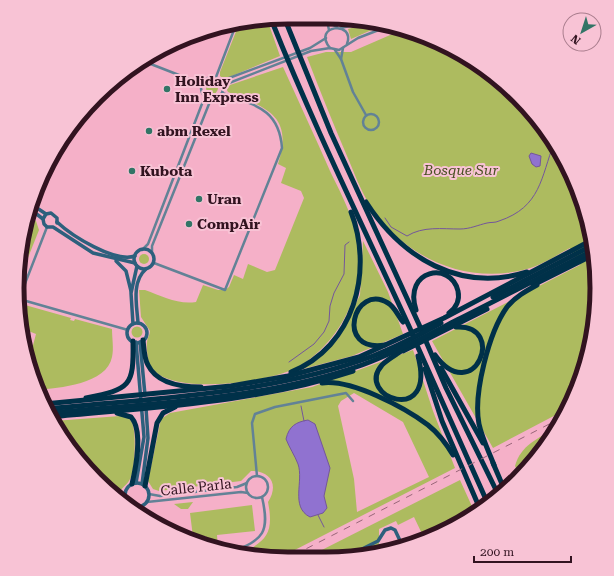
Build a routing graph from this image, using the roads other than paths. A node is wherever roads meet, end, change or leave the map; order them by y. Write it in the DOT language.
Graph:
graph roads {
  1 [pos="287,24"];
  2 [pos="327,24"];
  3 [pos="331,24"];
  4 [pos="274,25"];
  5 [pos="351,25"];
  6 [pos="337,28"];
  7 [pos="341,28"];
  8 [pos="234,29"];
  9 [pos="380,29"];
  10 [pos="329,30"];
  11 [pos="326,38"];
  12 [pos="346,45"];
  13 [pos="330,48"];
  14 [pos="343,48"];
  15 [pos="311,49"];
  16 [pos="335,50"];
  17 [pos="341,59"];
  18 [pos="149,63"];
  19 [pos="216,77"];
  20 [pos="221,81"];
  21 [pos="202,84"];
  22 [pos="224,86"];
  23 [pos="222,93"];
  24 [pos="205,96"];
  25 [pos="211,99"];
  26 [pos="366,116"];
  27 [pos="358,190"];
  28 [pos="350,204"];
  29 [pos="37,208"];
  30 [pos="35,213"];
  31 [pos="46,214"];
  32 [pos="43,219"];
  33 [pos="57,222"];
  34 [pos="47,227"];
  35 [pos="53,227"];
  36 [pos="586,243"];
  37 [pos="587,248"];
  38 [pos="142,250"];
  39 [pos="588,253"];
  40 [pos="152,254"];
  41 [pos="135,256"];
  42 [pos="588,257"];
  43 [pos="111,258"];
  44 [pos="154,263"];
  45 [pos="545,264"];
  46 [pos="136,265"];
  47 [pos="567,268"];
  48 [pos="146,269"];
  49 [pos="24,283"];
  50 [pos="401,285"];
  51 [pos="131,293"];
  52 [pos="25,301"];
  53 [pos="396,301"];
  54 [pos="417,315"];
  55 [pos="403,322"];
  56 [pos="138,323"];
  57 [pos="133,324"];
  58 [pos="453,327"];
  59 [pos="128,330"];
  60 [pos="432,331"];
  61 [pos="138,341"];
  62 [pos="398,347"];
  63 [pos="436,355"];
  64 [pos="418,356"];
  65 [pos="261,381"];
  66 [pos="232,386"];
  67 [pos="297,387"];
  68 [pos="154,401"];
  69 [pos="221,401"];
  70 [pos="353,401"];
  71 [pos="50,403"];
  72 [pos="55,403"];
  73 [pos="135,403"];
  74 [pos="53,409"];
  75 [pos="55,412"];
  76 [pos="57,417"];
  77 [pos="58,418"];
  78 [pos="494,464"];
  79 [pos="257,476"];
  80 [pos="134,483"];
  81 [pos="246,483"];
  82 [pos="468,483"];
  83 [pos="502,484"];
  84 [pos="143,485"];
  85 [pos="496,490"];
  86 [pos="149,494"];
  87 [pos="248,494"];
  88 [pos="125,495"];
  89 [pos="262,497"];
  90 [pos="485,498"];
  91 [pos="147,502"];
  92 [pos="478,504"];
  93 [pos="140,507"];
  94 [pos="400,541"];
  95 [pos="241,548"];
  96 [pos="360,550"];
  1 -- 27 [label="highway"];
  2 -- 10 [label="street"];
  3 -- 6 [label="street"];
  4 -- 28 [label="highway"];
  5 -- 7 [label="street"];
  6 -- 7 [label="street"];
  6 -- 10 [label="street"];
  7 -- 12 [label="street"];
  8 -- 19 [label="street"];
  9 -- 12 [label="street"];
  10 -- 11 [label="street"];
  11 -- 13 [label="street"];
  11 -- 15 [label="street"];
  12 -- 14 [label="street"];
  13 -- 15 [label="street"];
  13 -- 16 [label="street"];
  14 -- 16 [label="street"];
  14 -- 17 [label="street"];
  15 -- 20 [label="street"];
  15 -- 22 [label="street"];
  16 -- 17 [label="street"];
  17 -- 26 [label="street"];
  18 -- 21 [label="street"];
  19 -- 20 [label="street"];
  19 -- 21 [label="street"];
  20 -- 22 [label="street"];
  21 -- 24 [label="street"];
  22 -- 23 [label="street"];
  23 -- 25 [label="street"];
  23 -- 44 [label="street"];
  24 -- 25 [label="street"];
  24 -- 38 [label="street"];
  25 -- 40 [label="street"];
  26 -- 26 [label="street"];
  27 -- 45 [label="highway"];
  27 -- 50 [label="highway"];
  28 -- 53 [label="highway"];
  28 -- 65 [label="highway"];
  29 -- 31 [label="street"];
  30 -- 32 [label="street"];
  31 -- 32 [label="street"];
  31 -- 33 [label="street"];
  32 -- 34 [label="street"];
  33 -- 35 [label="street"];
  33 -- 41 [label="street"];
  34 -- 35 [label="street"];
  34 -- 49 [label="street"];
  35 -- 43 [label="street"];
  36 -- 45 [label="highway"];
  37 -- 60 [label="highway"];
  38 -- 40 [label="street"];
  38 -- 41 [label="street"];
  39 -- 60 [label="highway"];
  40 -- 44 [label="street"];
  41 -- 46 [label="street"];
  42 -- 47 [label="highway"];
  43 -- 46 [label="street"];
  43 -- 51 [label="street"];
  44 -- 48 [label="street"];
  45 -- 60 [label="highway"];
  46 -- 48 [label="street"];
  46 -- 51 [label="street"];
  47 -- 58 [label="highway"];
  47 -- 78 [label="highway"];
  48 -- 56 [label="street"];
  50 -- 54 [label="highway"];
  50 -- 85 [label="highway"];
  51 -- 57 [label="street"];
  52 -- 59 [label="street"];
  53 -- 55 [label="highway"];
  53 -- 90 [label="highway"];
  54 -- 60 [label="highway"];
  54 -- 63 [label="highway"];
  55 -- 62 [label="highway"];
  55 -- 64 [label="highway"];
  56 -- 57 [label="street"];
  56 -- 61 [label="street"];
  57 -- 59 [label="street"];
  58 -- 60 [label="highway"];
  58 -- 63 [label="highway"];
  59 -- 61 [label="street"];
  60 -- 62 [label="highway"];
  60 -- 62 [label="highway"];
  61 -- 66 [label="highway"];
  61 -- 72 [label="highway"];
  61 -- 80 [label="street"];
  61 -- 84 [label="street"];
  62 -- 64 [label="highway"];
  62 -- 65 [label="highway"];
  62 -- 67 [label="highway"];
  62 -- 68 [label="highway"];
  63 -- 78 [label="highway"];
  64 -- 82 [label="highway"];
  65 -- 66 [label="highway"];
  66 -- 68 [label="highway"];
  67 -- 69 [label="highway"];
  67 -- 82 [label="highway"];
  68 -- 69 [label="highway"];
  68 -- 73 [label="highway"];
  68 -- 73 [label="highway"];
  69 -- 84 [label="highway"];
  70 -- 79 [label="street"];
  71 -- 72 [label="highway"];
  72 -- 73 [label="highway"];
  73 -- 74 [label="highway"];
  73 -- 75 [label="highway"];
  73 -- 76 [label="highway"];
  77 -- 80 [label="highway"];
  78 -- 83 [label="highway"];
  79 -- 81 [label="street"];
  79 -- 89 [label="street"];
  80 -- 84 [label="street"];
  80 -- 88 [label="street"];
  81 -- 86 [label="street, Calle Parla"];
  81 -- 87 [label="street"];
  82 -- 92 [label="highway"];
  84 -- 86 [label="street"];
  86 -- 91 [label="street"];
  87 -- 89 [label="street"];
  87 -- 91 [label="street, Calle Parla"];
  89 -- 95 [label="street"];
  91 -- 93 [label="street"];
  94 -- 96 [label="street"];
}
